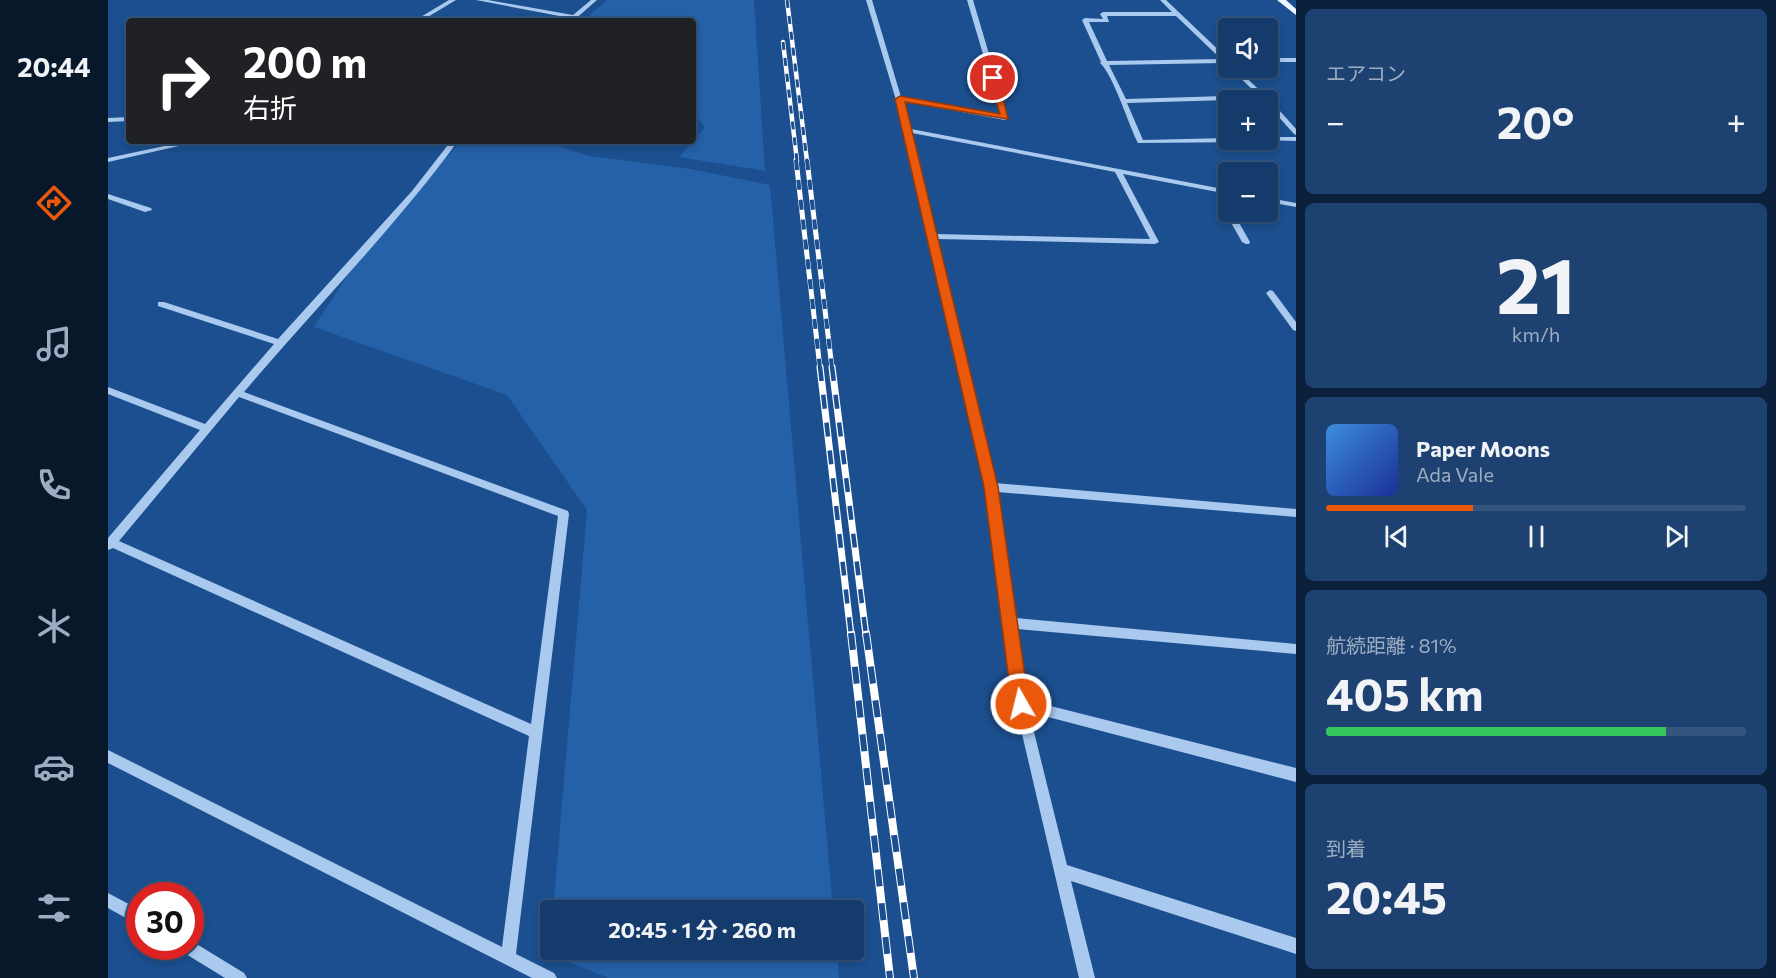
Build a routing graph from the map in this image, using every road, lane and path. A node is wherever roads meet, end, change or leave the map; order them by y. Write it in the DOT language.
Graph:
graph roads {
  1 [pos="453,0"];
  2 [pos="479,0"];
  3 [pos="594,0"];
  4 [pos="869,0"];
  5 [pos="970,0"];
  6 [pos="1163,0"];
  7 [pos="1281,0"];
  8 [pos="1296,13"];
  9 [pos="1177,14"];
  10 [pos="422,18"];
  11 [pos="567,18"];
  12 [pos="573,18"];
  13 [pos="1218,53"];
  14 [pos="1278,60"];
  15 [pos="1296,60"];
  16 [pos="1218,62"];
  17 [pos="1103,63"];
  18 [pos="1243,78"];
  19 [pos="1256,90"];
  20 [pos="900,99"];
  21 [pos="1218,100"];
  22 [pos="1125,101"];
  23 [pos="1278,113"];
  24 [pos="126,119"];
  25 [pos="108,120"];
  26 [pos="908,130"];
  27 [pos="1296,132"];
  28 [pos="1278,139"];
  29 [pos="1296,139"];
  30 [pos="1218,140"];
  31 [pos="184,144"];
  32 [pos="453,144"];
  33 [pos="108,160"];
  34 [pos="1119,171"];
  35 [pos="1216,190"];
  36 [pos="1218,193"];
  37 [pos="108,196"];
  38 [pos="1278,202"];
  39 [pos="1296,205"];
  40 [pos="148,210"];
  41 [pos="1235,222"];
  42 [pos="932,236"];
  43 [pos="1246,242"];
  44 [pos="1270,293"];
  45 [pos="161,304"];
  46 [pos="1296,328"];
  47 [pos="280,343"];
  48 [pos="108,390"];
  49 [pos="238,393"];
  50 [pos="207,429"];
  51 [pos="991,487"];
  52 [pos="1296,513"];
  53 [pos="110,544"];
  54 [pos="1009,623"];
  55 [pos="1296,649"];
  56 [pos="1021,704"];
  57 [pos="536,733"];
  58 [pos="108,756"];
  59 [pos="1296,775"];
  60 [pos="1062,871"];
  61 [pos="108,900"];
  62 [pos="126,911"];
  63 [pos="1296,946"];
  64 [pos="204,957"];
  65 [pos="508,958"];
  66 [pos="239,978"];
  67 [pos="549,978"];
  68 [pos="1087,978"];
  1 -- 10 [label="street"];
  2 -- 11 [label="street"];
  3 -- 12 [label="street"];
  4 -- 20 [label="street"];
  5 -- 20 [label="street"];
  6 -- 9 [label="street"];
  7 -- 8 [label="main road"];
  9 -- 13 [label="street"];
  9 -- 17 [label="street"];
  14 -- 15 [label="street"];
  16 -- 17 [label="street"];
  17 -- 22 [label="street"];
  18 -- 19 [label="street"];
  20 -- 26 [label="street"];
  21 -- 22 [label="street"];
  22 -- 30 [label="street"];
  23 -- 27 [label="street"];
  24 -- 25 [label="street"];
  26 -- 34 [label="street"];
  26 -- 42 [label="street"];
  28 -- 29 [label="street"];
  31 -- 33 [label="street"];
  32 -- 47 [label="street"];
  34 -- 35 [label="street"];
  34 -- 42 [label="street"];
  35 -- 36 [label="street"];
  37 -- 40 [label="street"];
  38 -- 39 [label="street"];
  41 -- 43 [label="street"];
  42 -- 51 [label="street"];
  44 -- 46 [label="street"];
  45 -- 47 [label="street"];
  47 -- 49 [label="street"];
  48 -- 50 [label="street"];
  49 -- 50 [label="street"];
  49 -- 57 [label="street"];
  50 -- 53 [label="street"];
  51 -- 52 [label="street"];
  51 -- 54 [label="street"];
  53 -- 57 [label="street"];
  54 -- 55 [label="street"];
  54 -- 56 [label="street"];
  56 -- 59 [label="street"];
  56 -- 60 [label="street"];
  57 -- 65 [label="street"];
  58 -- 65 [label="street"];
  60 -- 63 [label="street"];
  60 -- 68 [label="street"];
  61 -- 62 [label="street"];
  64 -- 66 [label="street"];
  65 -- 67 [label="street"];
}
